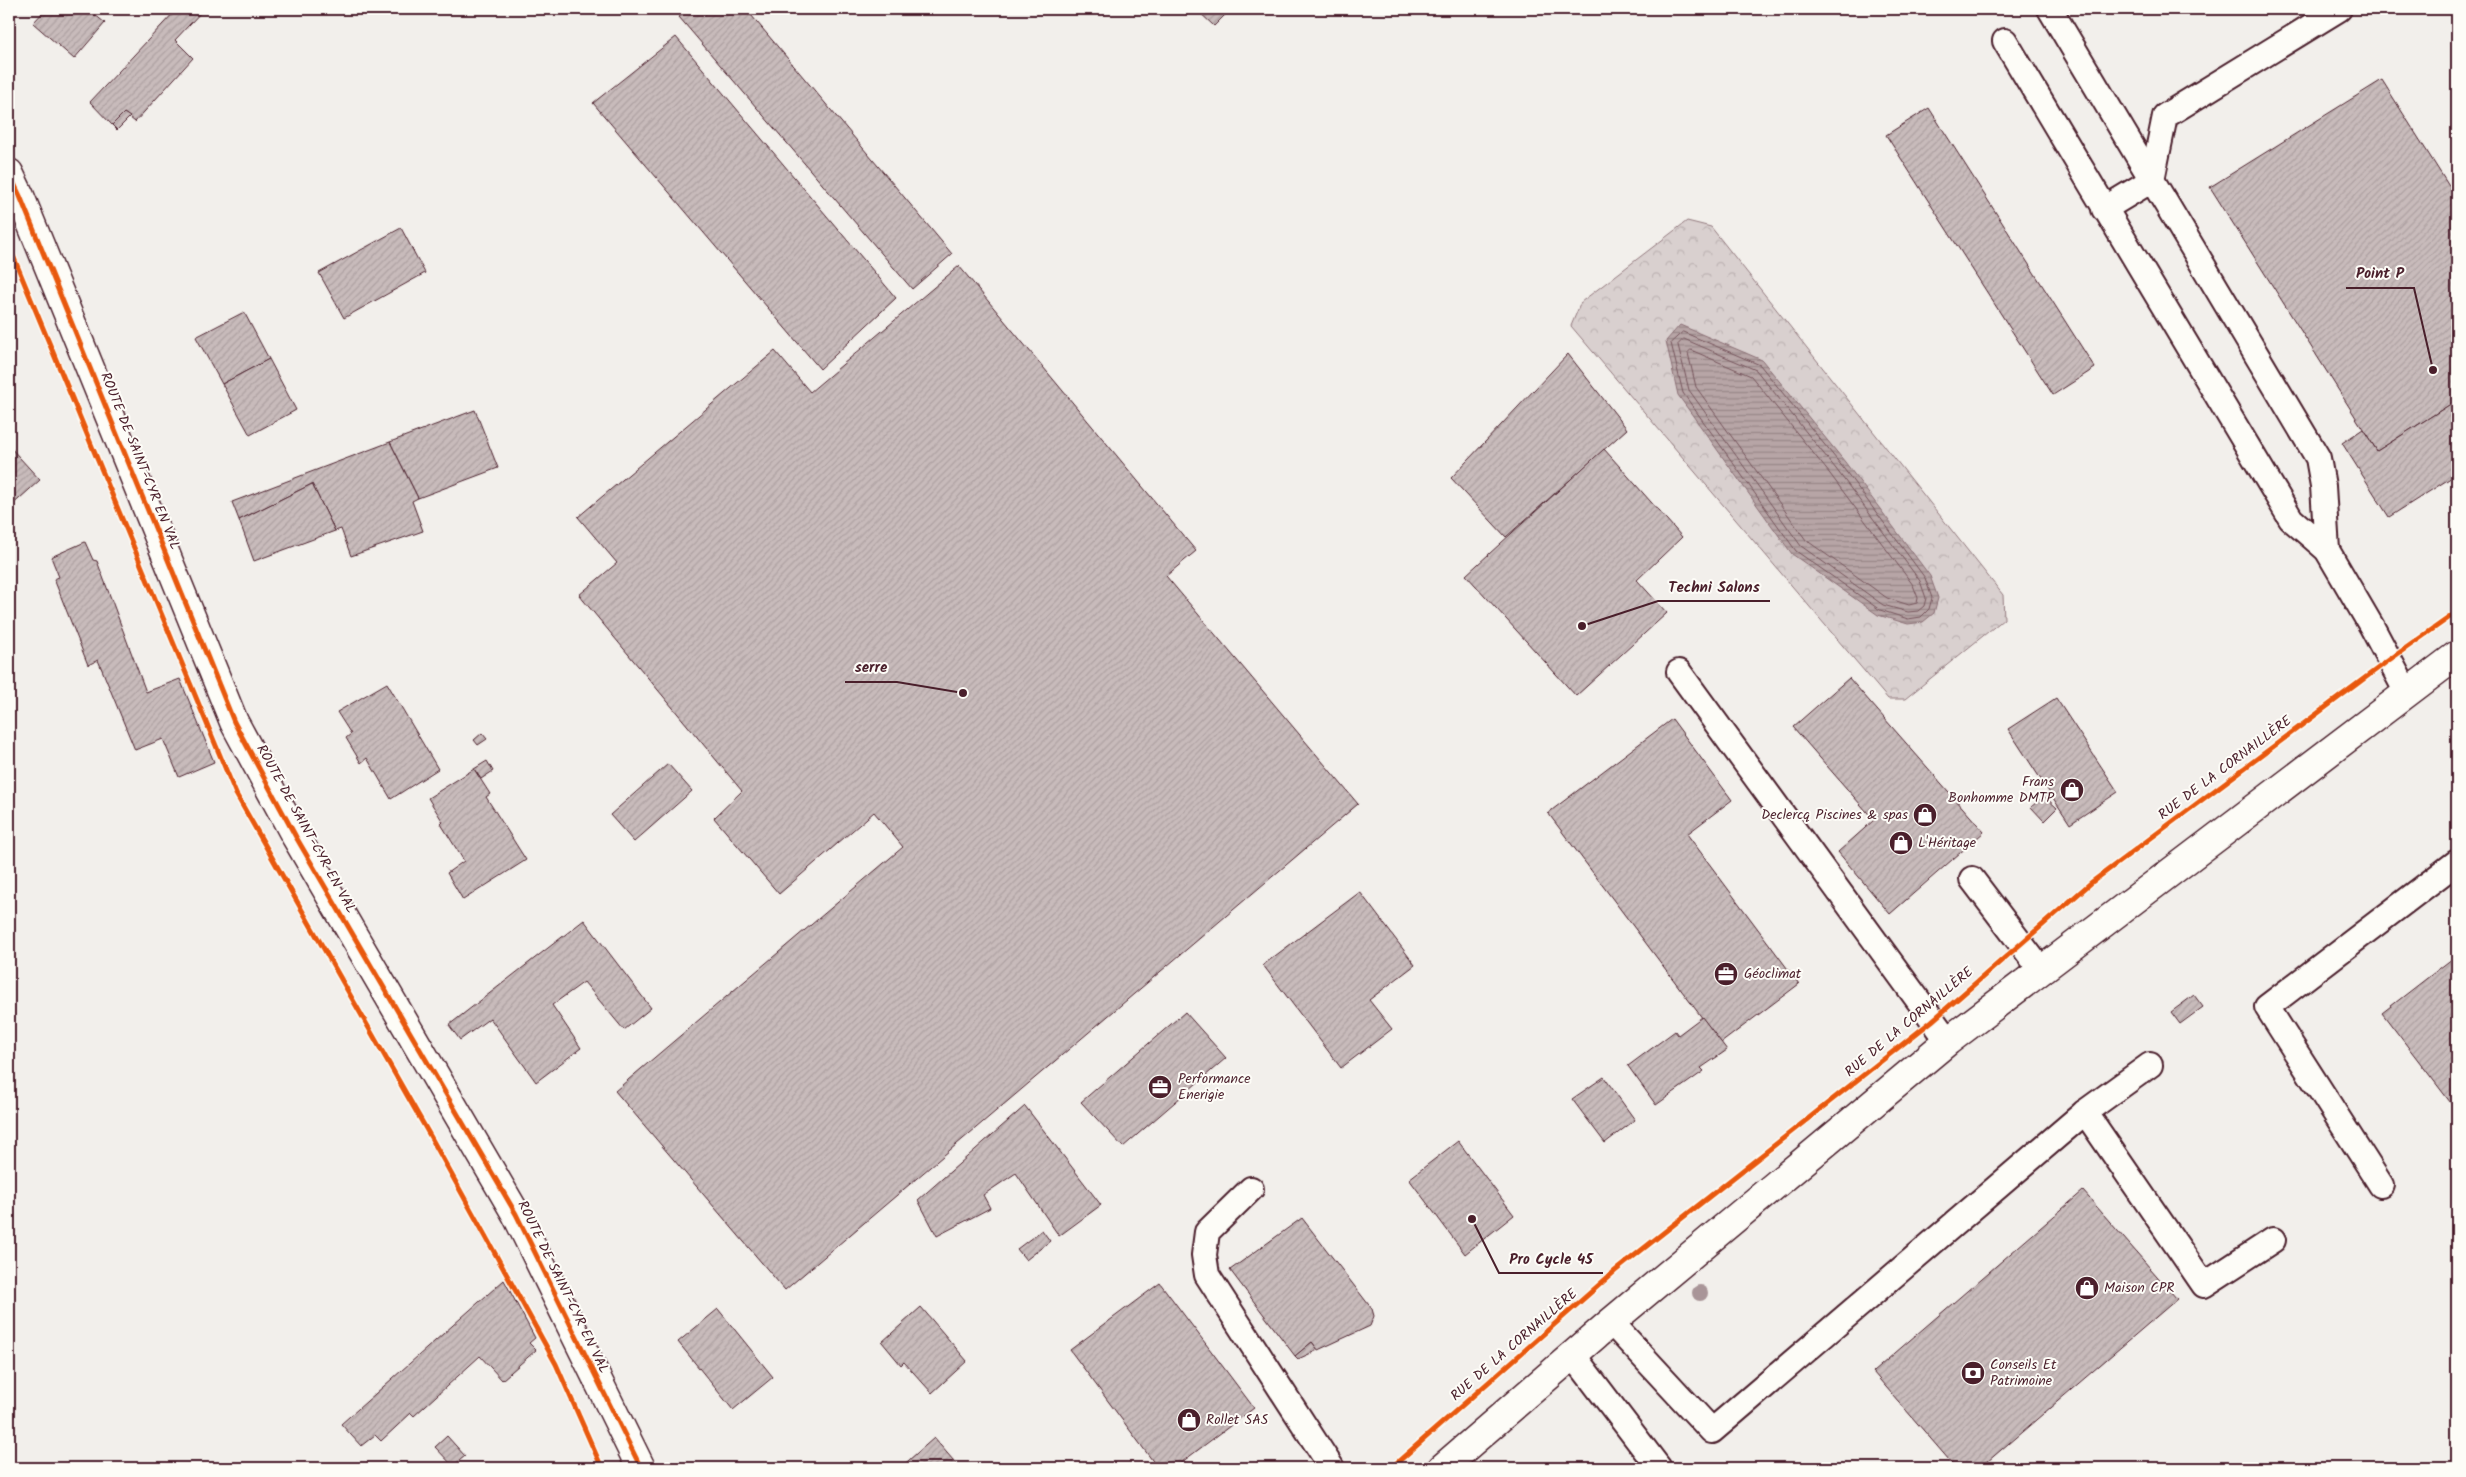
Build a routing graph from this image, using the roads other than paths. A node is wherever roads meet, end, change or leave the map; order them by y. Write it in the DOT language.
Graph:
graph roads {
  1 [pos="2050,9"];
  2 [pos="2339,9"];
  3 [pos="2005,42"];
  4 [pos="9,173"];
  5 [pos="2152,180"];
  6 [pos="2104,209"];
  7 [pos="2327,550"];
  8 [pos="2457,655"];
  9 [pos="1679,672"];
  10 [pos="2407,693"];
  11 [pos="2457,862"];
  12 [pos="1972,880"];
  13 [pos="2041,970"];
  14 [pos="1948,1042"];
  15 [pos="2150,1064"];
  16 [pos="2085,1112"];
  17 [pos="2381,1185"];
  18 [pos="1251,1189"];
  19 [pos="2273,1240"];
  20 [pos="1610,1322"];
  21 [pos="1573,1355"];
  22 [pos="641,1468"];
  23 [pos="1332,1468"];
  24 [pos="1442,1468"];
  25 [pos="1658,1468"];
  1 -- 5 [label="lane"];
  2 -- 5 [label="lane"];
  3 -- 6 [label="lane"];
  4 -- 22 [label="street, ROUTE DE SAINT-CYR EN VAL"];
  5 -- 6 [label="lane"];
  5 -- 7 [label="lane"];
  6 -- 7 [label="lane"];
  7 -- 10 [label="lane"];
  8 -- 10 [label="street"];
  9 -- 14 [label="lane"];
  10 -- 13 [label="street"];
  11 -- 17 [label="lane"];
  12 -- 13 [label="lane"];
  13 -- 14 [label="street"];
  14 -- 20 [label="street"];
  15 -- 16 [label="lane"];
  16 -- 19 [label="lane"];
  16 -- 20 [label="lane"];
  18 -- 23 [label="lane"];
  20 -- 21 [label="street"];
  21 -- 24 [label="street"];
  21 -- 25 [label="lane"];
}
